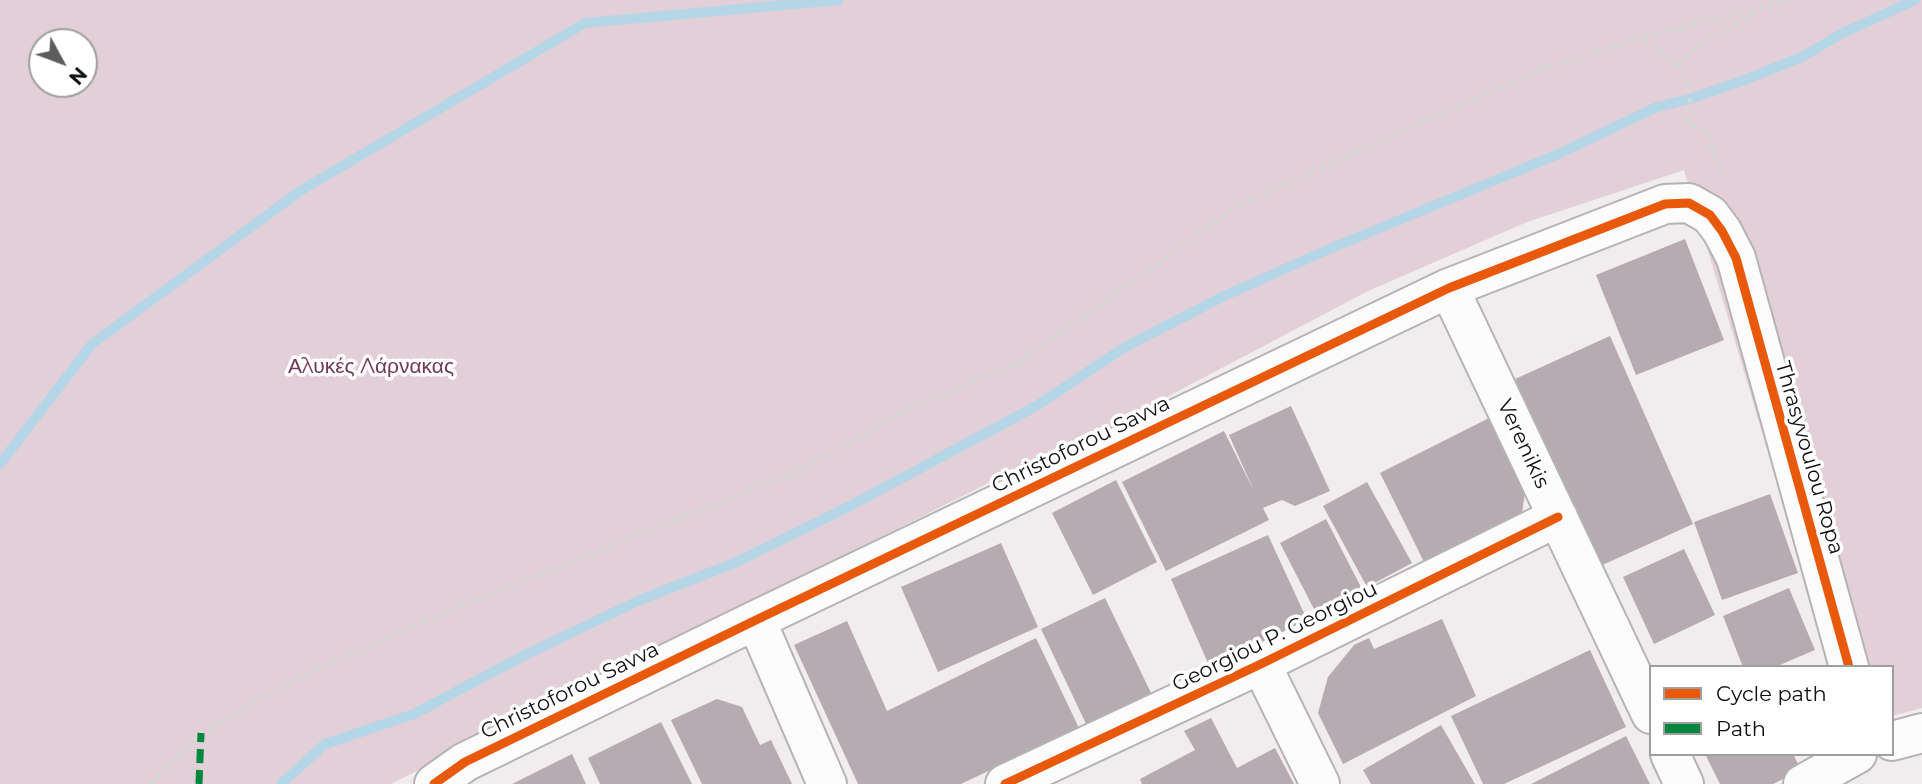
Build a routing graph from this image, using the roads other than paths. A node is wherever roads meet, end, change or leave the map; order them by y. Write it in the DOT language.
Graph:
graph roads {
  1 [pos="1729,245"];
  2 [pos="1449,288"];
  3 [pos="1558,517"];
  4 [pos="756,620"];
  5 [pos="1261,664"];
  6 [pos="1848,665"];
  7 [pos="1649,710"];
  8 [pos="1922,733"];
  9 [pos="1894,740"];
  10 [pos="1671,756"];
  11 [pos="1853,756"];
  12 [pos="435,784"];
  13 [pos="827,784"];
  14 [pos="1004,784"];
  15 [pos="1320,784"];
  16 [pos="1684,784"];
  17 [pos="1803,784"];
  1 -- 2 [label="street, Christoforou Savva"];
  1 -- 6 [label="street, Thrasyvoulou Ropa"];
  2 -- 3 [label="street, Verenikis"];
  2 -- 4 [label="street, Christoforou Savva"];
  3 -- 5 [label="street, Georgiou P. Georgiou"];
  3 -- 7 [label="street, Verenikis"];
  4 -- 12 [label="street, Christoforou Savva"];
  4 -- 13 [label="street"];
  5 -- 14 [label="street, Georgiou P. Georgiou"];
  5 -- 15 [label="street"];
  8 -- 9 [label="street"];
  10 -- 16 [label="street"];
  11 -- 17 [label="street"];
}
